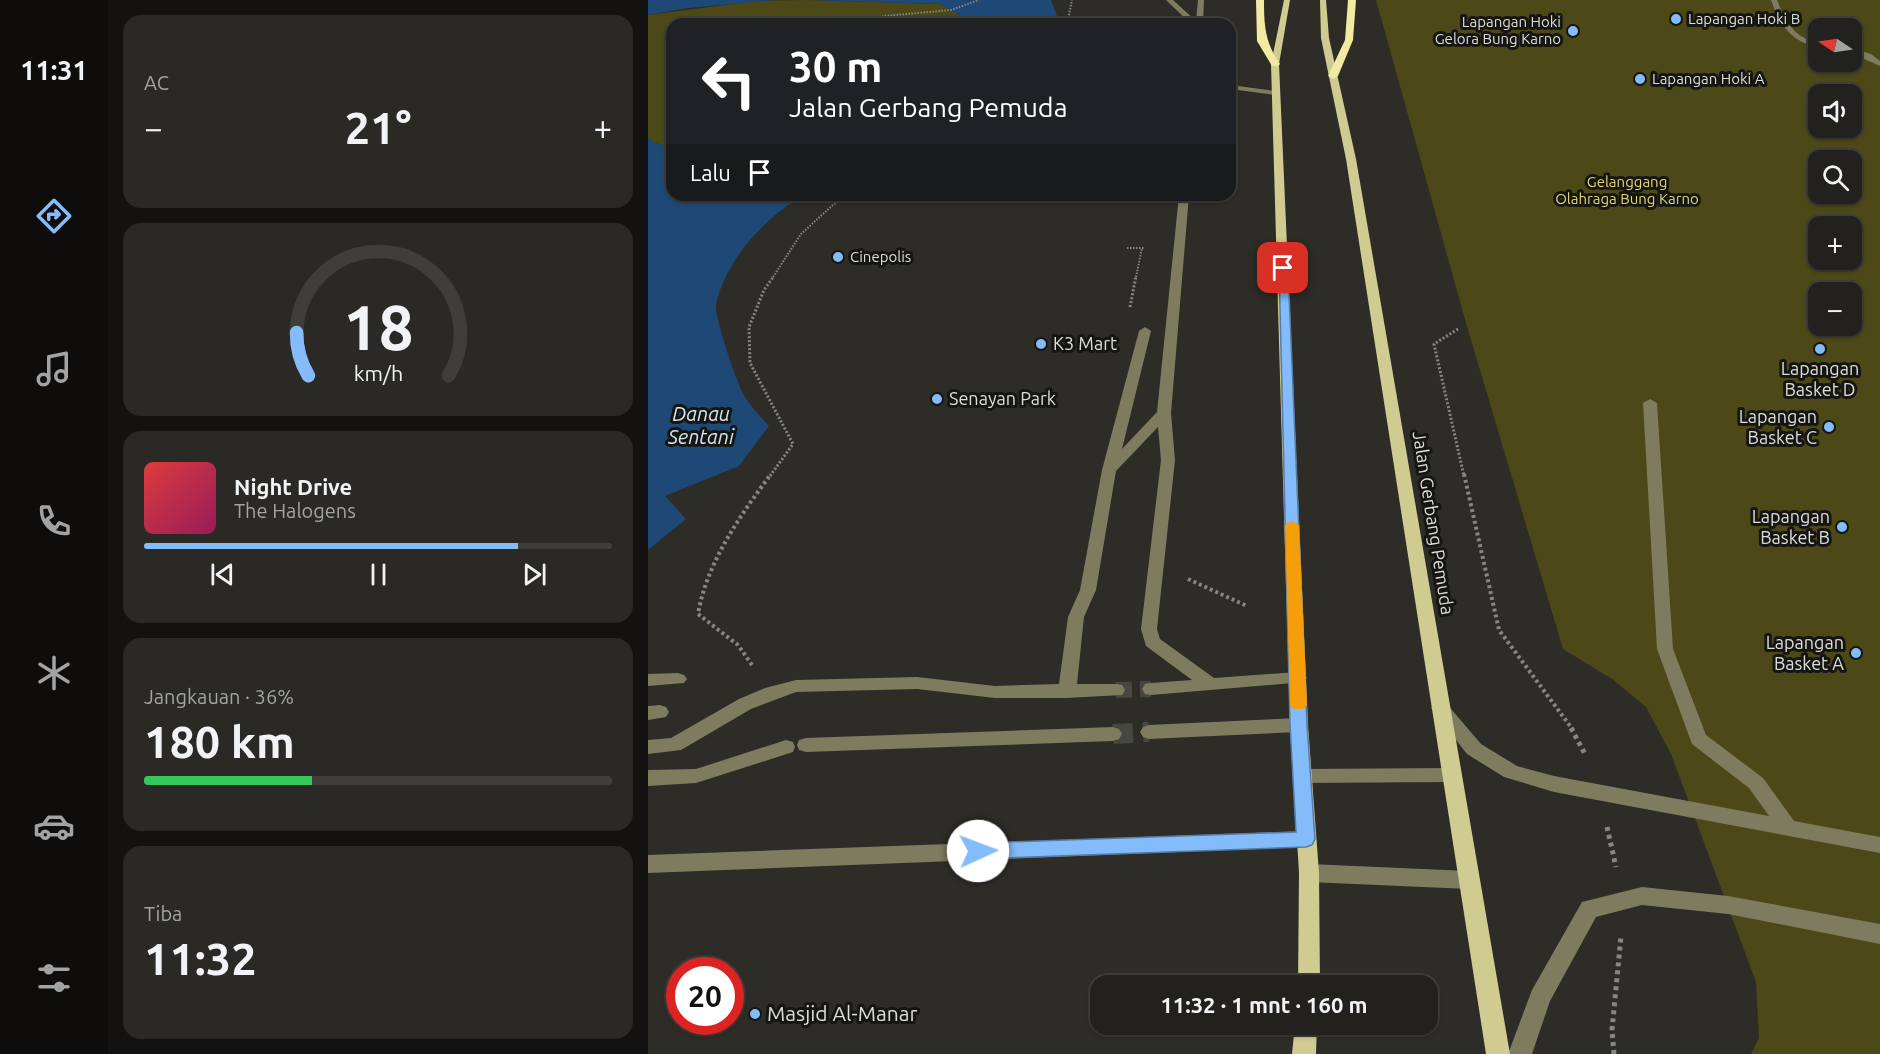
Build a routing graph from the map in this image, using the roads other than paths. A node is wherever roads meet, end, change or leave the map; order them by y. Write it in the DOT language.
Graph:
graph roads {
  1 [pos="1169,0"];
  2 [pos="1201,0"];
  3 [pos="1260,0"];
  4 [pos="1287,0"];
  5 [pos="1323,0"];
  6 [pos="1352,0"];
  7 [pos="1774,0"];
  8 [pos="1190,18"];
  9 [pos="1198,18"];
  10 [pos="1808,44"];
  11 [pos="1862,54"];
  12 [pos="1862,62"];
  13 [pos="1877,63"];
  14 [pos="1275,64"];
  15 [pos="1334,76"];
  16 [pos="1236,88"];
  17 [pos="1276,93"];
  18 [pos="1183,201"];
  19 [pos="1145,331"];
  20 [pos="1650,403"];
  21 [pos="1164,413"];
  22 [pos="1109,470"];
  23 [pos="1298,678"];
  24 [pos="678,679"];
  25 [pos="648,680"];
  26 [pos="1210,684"];
  27 [pos="1152,689"];
  28 [pos="1112,690"];
  29 [pos="1067,692"];
  30 [pos="1440,708"];
  31 [pos="1299,725"];
  32 [pos="1149,732"];
  33 [pos="1107,735"];
  34 [pos="806,745"];
  35 [pos="648,747"];
  36 [pos="786,747"];
  37 [pos="1452,775"];
  38 [pos="1301,776"];
  39 [pos="648,778"];
  40 [pos="1788,828"];
  41 [pos="1306,839"];
  42 [pos="1880,845"];
  43 [pos="648,864"];
  44 [pos="1309,873"];
  45 [pos="1469,880"];
  46 [pos="1880,934"];
  47 [pos="1309,975"];
  48 [pos="1305,1035"];
  49 [pos="1304,1054"];
  50 [pos="1498,1054"];
  51 [pos="1520,1054"];
  1 -- 8 [label="lane"];
  2 -- 9 [label="lane"];
  3 -- 14 [label="highway"];
  4 -- 14 [label="main road"];
  5 -- 15 [label="main road, Jalan Gerbang Pemuda"];
  6 -- 15 [label="highway"];
  7 -- 10 [label="lane"];
  11 -- 13 [label="lane"];
  12 -- 13 [label="lane"];
  14 -- 17 [label="main road"];
  15 -- 30 [label="main road, Jalan Gerbang Pemuda"];
  16 -- 17 [label="lane"];
  17 -- 23 [label="main road"];
  18 -- 21 [label="lane"];
  19 -- 22 [label="lane"];
  20 -- 40 [label="lane"];
  21 -- 22 [label="lane"];
  21 -- 26 [label="lane"];
  22 -- 29 [label="lane"];
  23 -- 26 [label="lane"];
  23 -- 31 [label="main road"];
  24 -- 25 [label="lane"];
  26 -- 27 [label="lane"];
  28 -- 29 [label="lane"];
  29 -- 35 [label="lane"];
  30 -- 37 [label="main road, Jalan Gerbang Pemuda"];
  30 -- 40 [label="lane"];
  31 -- 32 [label="lane"];
  31 -- 38 [label="main road"];
  33 -- 34 [label="lane"];
  36 -- 39 [label="lane"];
  37 -- 38 [label="lane"];
  37 -- 45 [label="main road, Jalan Gerbang Pemuda"];
  38 -- 41 [label="main road"];
  40 -- 42 [label="lane"];
  41 -- 43 [label="lane"];
  41 -- 44 [label="main road"];
  44 -- 45 [label="lane"];
  44 -- 47 [label="main road"];
  45 -- 50 [label="main road, Jalan Gerbang Pemuda"];
  46 -- 51 [label="lane"];
  48 -- 49 [label="main road"];
}
